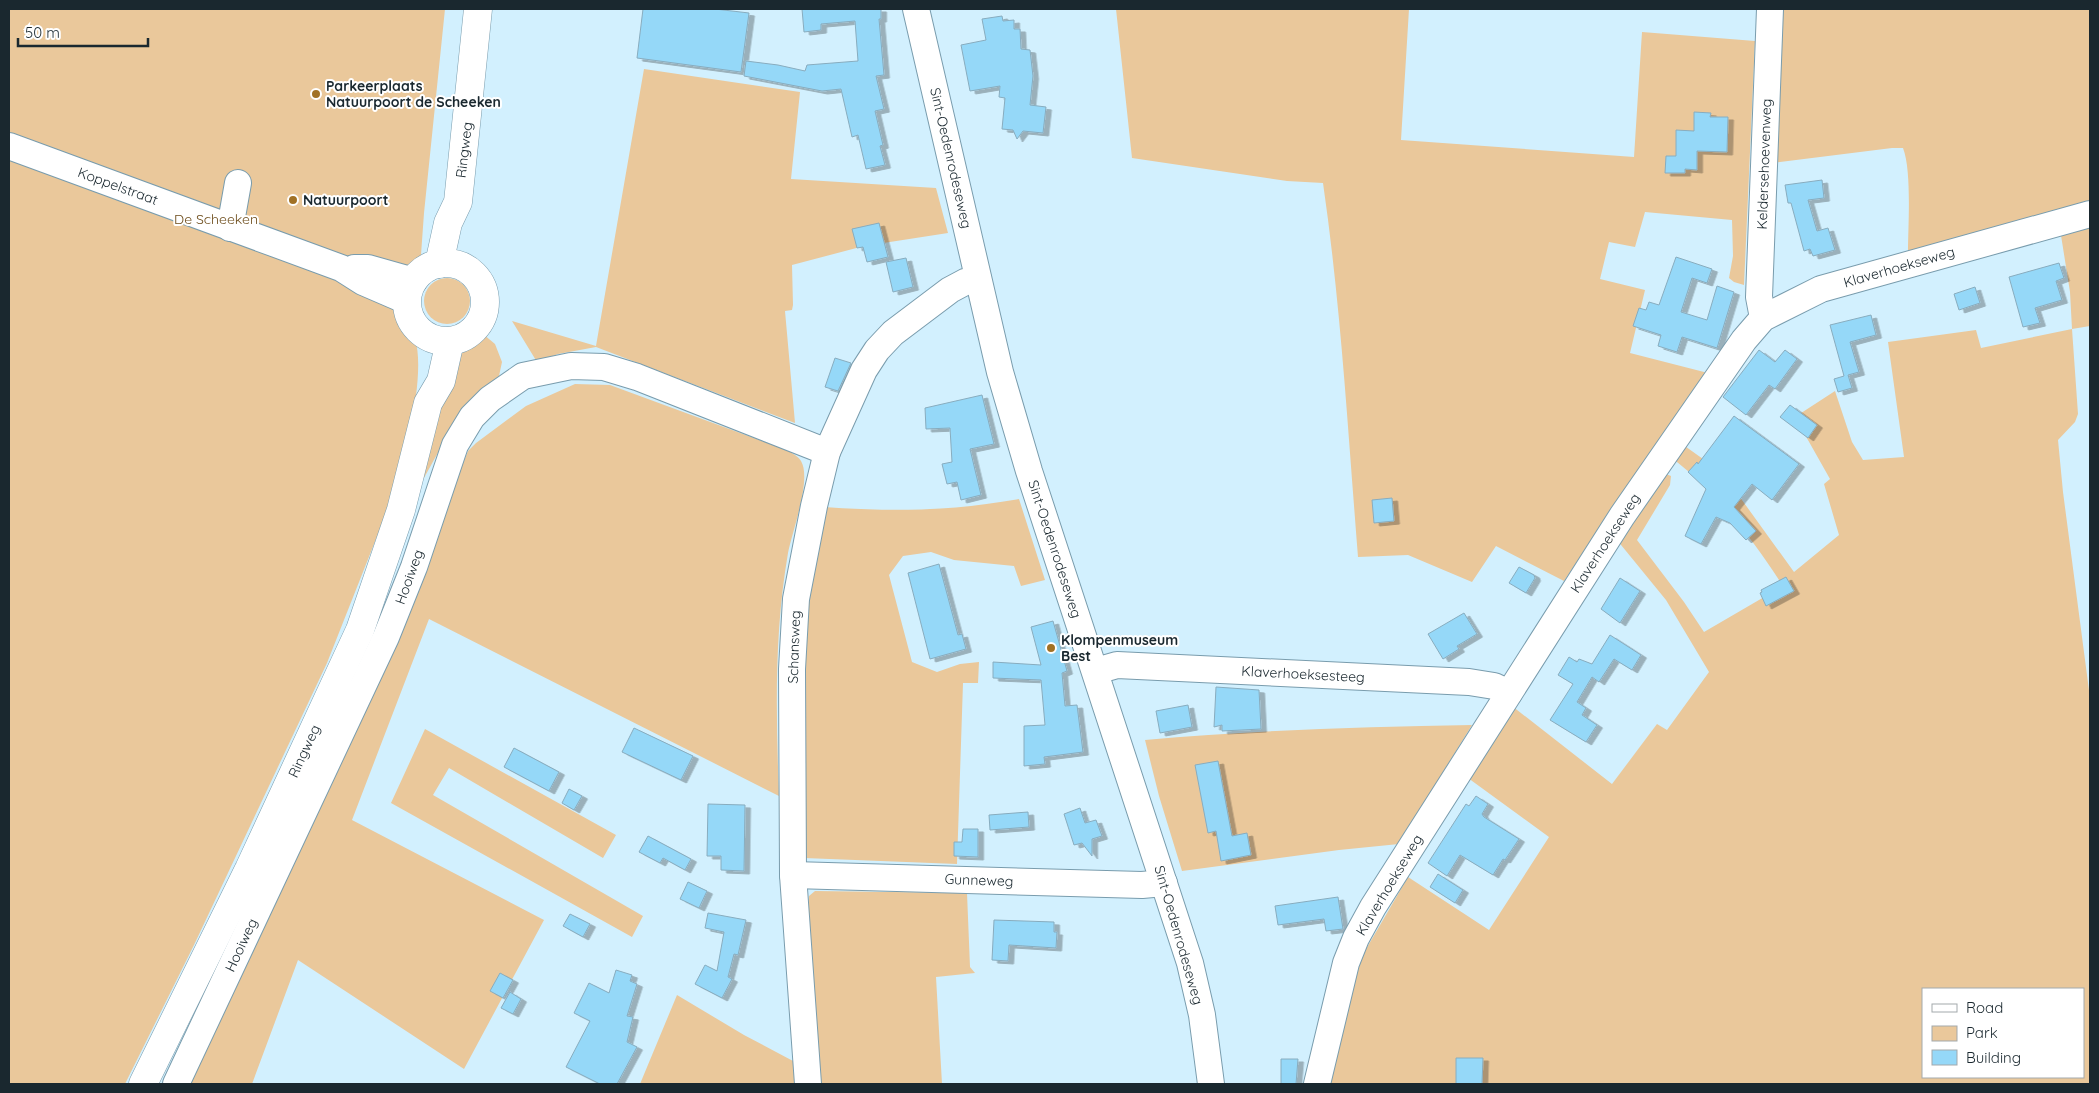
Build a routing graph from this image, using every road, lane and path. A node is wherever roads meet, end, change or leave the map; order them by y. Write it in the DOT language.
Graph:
graph roads {
  1 [pos="478,9"];
  2 [pos="916,9"];
  3 [pos="1770,9"];
  4 [pos="9,146"];
  5 [pos="238,184"];
  6 [pos="2090,214"];
  7 [pos="230,228"];
  8 [pos="450,265"];
  9 [pos="978,279"];
  10 [pos="411,291"];
  11 [pos="1762,318"];
  12 [pos="440,340"];
  13 [pos="827,452"];
  14 [pos="1096,671"];
  15 [pos="1509,693"];
  16 [pos="793,875"];
  17 [pos="1164,883"];
  18 [pos="143,1084"];
  19 [pos="176,1084"];
  20 [pos="808,1084"];
  21 [pos="1211,1084"];
  22 [pos="1317,1084"];
  1 -- 8 [label="main road, Ringweg"];
  2 -- 9 [label="street, Sint-Oedenrodeseweg"];
  3 -- 11 [label="street, Keldersehoevenweg"];
  4 -- 7 [label="street, Koppelstraat"];
  5 -- 7 [label="street"];
  6 -- 11 [label="street, Klaverhoekseweg"];
  7 -- 10 [label="street, Koppelstraat"];
  8 -- 10 [label="main road"];
  8 -- 12 [label="main road"];
  9 -- 13 [label="street, Schansweg"];
  9 -- 14 [label="street, Sint-Oedenrodeseweg"];
  10 -- 12 [label="main road"];
  11 -- 15 [label="street, Klaverhoekseweg"];
  12 -- 18 [label="main road, Ringweg"];
  13 -- 16 [label="street, Schansweg"];
  13 -- 19 [label="street, Hooiweg"];
  14 -- 15 [label="street, Klaverhoeksesteeg"];
  14 -- 17 [label="street, Sint-Oedenrodeseweg"];
  15 -- 22 [label="street, Klaverhoekseweg"];
  16 -- 17 [label="street, Gunneweg"];
  16 -- 20 [label="street, Schansweg"];
  17 -- 21 [label="street, Sint-Oedenrodeseweg"];
}
